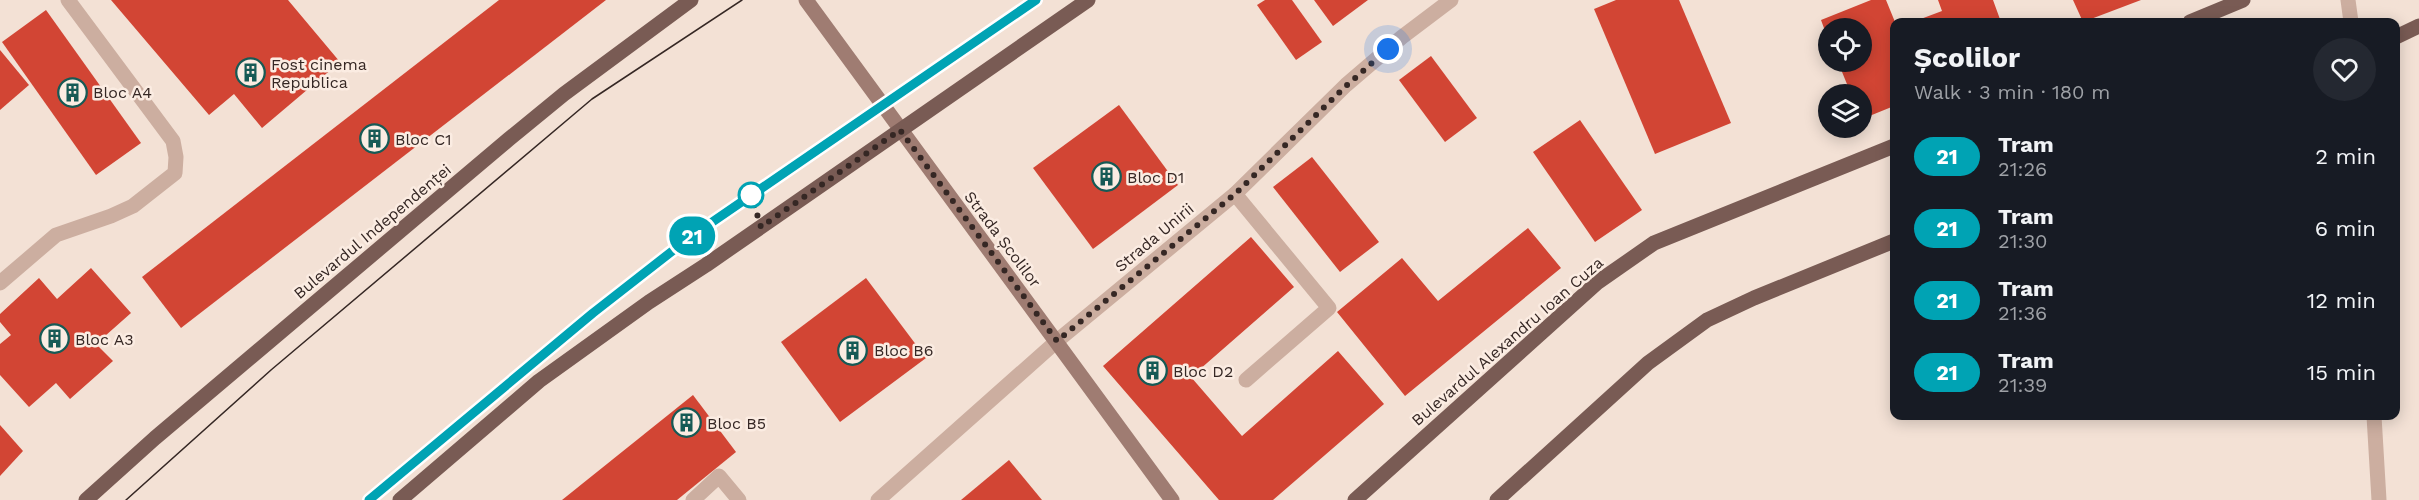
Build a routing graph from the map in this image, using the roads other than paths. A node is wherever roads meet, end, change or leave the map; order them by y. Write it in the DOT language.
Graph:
graph roads {
  1 [pos="68,0"];
  2 [pos="691,0"];
  3 [pos="806,0"];
  4 [pos="1088,0"];
  5 [pos="1451,0"];
  6 [pos="2242,0"];
  7 [pos="2348,0"];
  8 [pos="2199,18"];
  9 [pos="2350,18"];
  10 [pos="2419,26"];
  11 [pos="2400,35"];
  12 [pos="900,130"];
  13 [pos="1890,148"];
  14 [pos="1235,194"];
  15 [pos="1890,243"];
  16 [pos="0,283"];
  17 [pos="1057,341"];
  18 [pos="1246,380"];
  19 [pos="2374,420"];
  20 [pos="86,500"];
  21 [pos="400,500"];
  22 [pos="693,500"];
  23 [pos="739,500"];
  24 [pos="878,500"];
  25 [pos="1172,500"];
  26 [pos="1355,500"];
  27 [pos="1497,500"];
  28 [pos="2379,500"];
  1 -- 16 [label="street"];
  2 -- 20 [label="main road, Bulevardul Independenței"];
  3 -- 12 [label="main road, Strada Școlilor"];
  4 -- 12 [label="main road"];
  5 -- 14 [label="street, Strada Unirii"];
  6 -- 8 [label="main road"];
  7 -- 9 [label="street"];
  10 -- 11 [label="main road"];
  12 -- 17 [label="main road, Strada Școlilor"];
  12 -- 21 [label="main road"];
  13 -- 26 [label="main road, Bulevardul Alexandru Ioan Cuza"];
  14 -- 17 [label="street, Strada Unirii"];
  14 -- 18 [label="street"];
  15 -- 27 [label="main road"];
  17 -- 24 [label="street, Strada Unirii"];
  17 -- 25 [label="main road, Strada Școlilor"];
  19 -- 28 [label="street"];
  22 -- 23 [label="street"];
}
